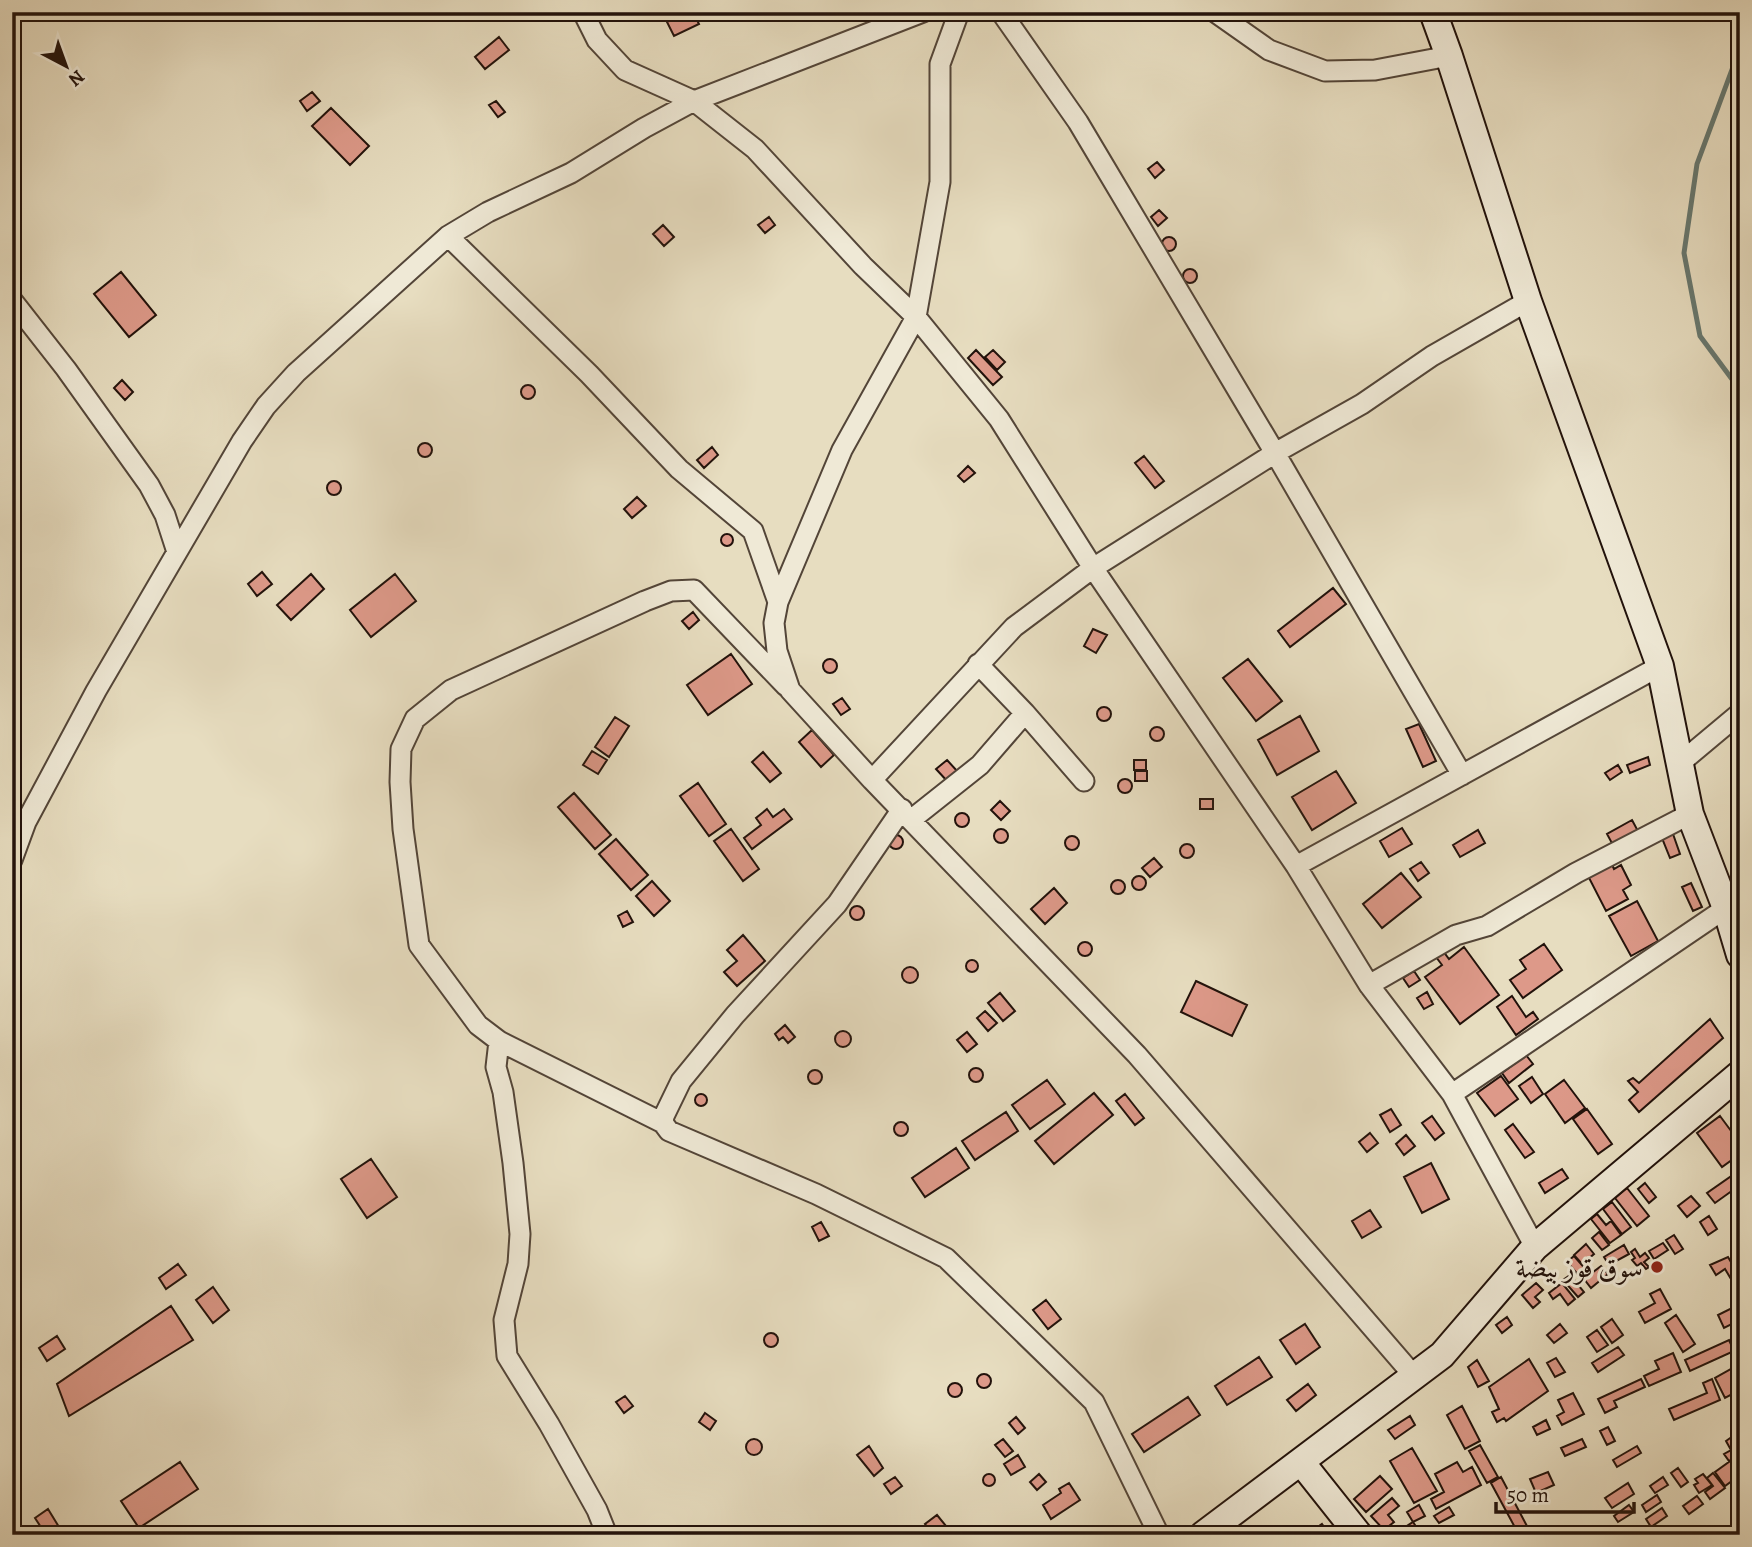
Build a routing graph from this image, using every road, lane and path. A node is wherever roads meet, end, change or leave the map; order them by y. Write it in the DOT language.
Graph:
graph roads {
  1 [pos="583,12"];
  2 [pos="923,12"];
  3 [pos="959,12"];
  4 [pos="1002,12"];
  5 [pos="1215,12"];
  6 [pos="1433,12"];
  7 [pos="1449,56"];
  8 [pos="694,101"];
  9 [pos="449,236"];
  10 [pos="12,300"];
  11 [pos="1528,301"];
  12 [pos="916,317"];
  13 [pos="1275,453"];
  14 [pos="177,552"];
  15 [pos="1093,568"];
  16 [pos="778,602"];
  17 [pos="978,664"];
  18 [pos="1660,666"];
  19 [pos="790,690"];
  20 [pos="1025,713"];
  21 [pos="1740,713"];
  22 [pos="1679,764"];
  23 [pos="1462,775"];
  24 [pos="872,780"];
  25 [pos="1084,781"];
  26 [pos="907,814"];
  27 [pos="1690,814"];
  28 [pos="12,860"];
  29 [pos="1296,866"];
  30 [pos="1726,908"];
  31 [pos="1740,956"];
  32 [pos="1368,985"];
  33 [pos="499,1041"];
  34 [pos="1740,1074"];
  35 [pos="1452,1094"];
  36 [pos="663,1123"];
  37 [pos="1535,1247"];
  38 [pos="1414,1376"];
  39 [pos="1301,1462"];
  40 [pos="607,1535"];
  41 [pos="1159,1535"];
  42 [pos="1203,1535"];
  43 [pos="1359,1535"];
  1 -- 8 [label="street"];
  2 -- 8 [label="street"];
  3 -- 12 [label="street"];
  4 -- 13 [label="street"];
  5 -- 7 [label="street"];
  6 -- 7 [label="main road"];
  7 -- 11 [label="main road"];
  8 -- 9 [label="street"];
  8 -- 12 [label="street"];
  9 -- 14 [label="street"];
  9 -- 16 [label="street"];
  10 -- 14 [label="street"];
  11 -- 13 [label="street"];
  11 -- 18 [label="main road"];
  12 -- 15 [label="street"];
  12 -- 16 [label="street"];
  13 -- 15 [label="street"];
  13 -- 23 [label="street"];
  14 -- 28 [label="street"];
  15 -- 17 [label="street"];
  15 -- 29 [label="street"];
  16 -- 19 [label="street"];
  17 -- 20 [label="street"];
  17 -- 24 [label="street"];
  18 -- 22 [label="main road"];
  18 -- 23 [label="street"];
  19 -- 24 [label="street"];
  19 -- 33 [label="street"];
  20 -- 25 [label="street"];
  20 -- 26 [label="street"];
  21 -- 22 [label="street"];
  22 -- 27 [label="main road"];
  23 -- 29 [label="street"];
  24 -- 26 [label="street"];
  26 -- 36 [label="street"];
  26 -- 38 [label="street"];
  27 -- 30 [label="main road"];
  27 -- 32 [label="street"];
  29 -- 32 [label="street"];
  30 -- 31 [label="main road"];
  30 -- 35 [label="street"];
  32 -- 35 [label="street"];
  33 -- 36 [label="street"];
  33 -- 40 [label="street"];
  34 -- 37 [label="main road"];
  35 -- 37 [label="street"];
  36 -- 41 [label="street"];
  37 -- 38 [label="main road"];
  38 -- 39 [label="main road"];
  39 -- 42 [label="main road"];
  39 -- 43 [label="main road"];
}
